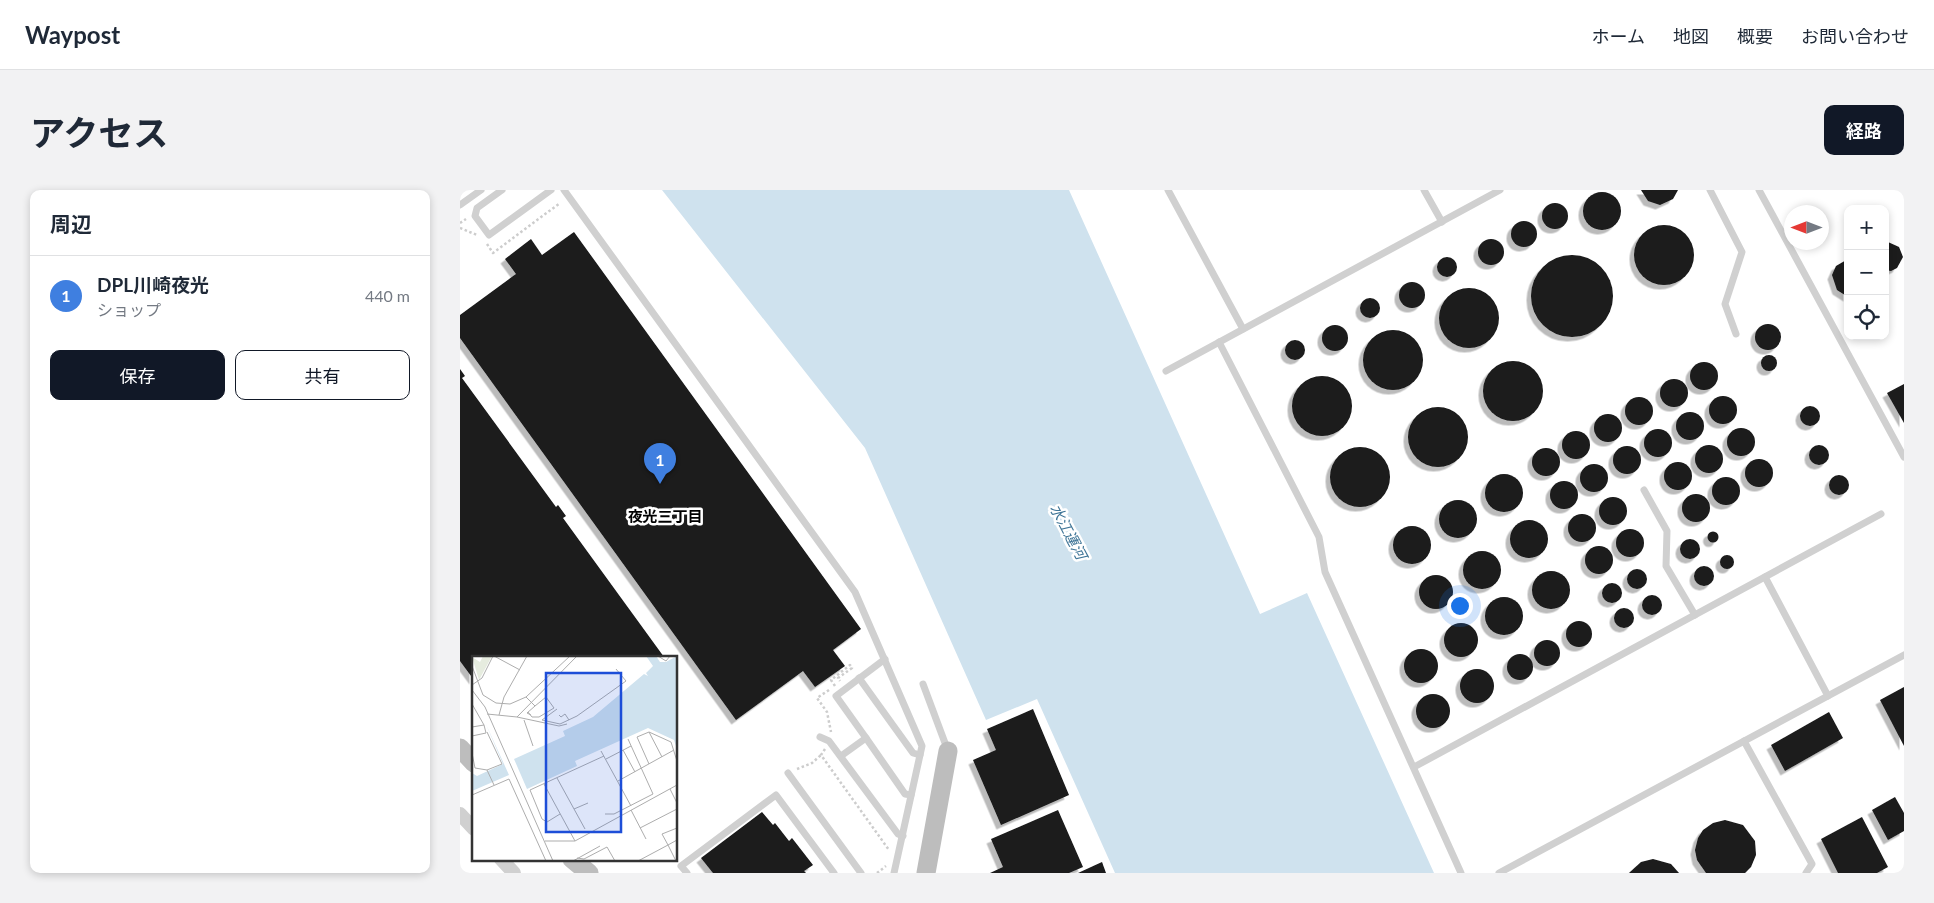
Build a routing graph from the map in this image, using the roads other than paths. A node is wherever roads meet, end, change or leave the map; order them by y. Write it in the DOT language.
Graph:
graph roads {
  1 [pos="480,190"];
  2 [pos="502,190"];
  3 [pos="551,190"];
  4 [pos="564,190"];
  5 [pos="1168,190"];
  6 [pos="1424,190"];
  7 [pos="1500,190"];
  8 [pos="1710,190"];
  9 [pos="1758,190"];
  10 [pos="460,205"];
  11 [pos="1442,222"];
  12 [pos="1243,329"];
  13 [pos="1736,334"];
  14 [pos="1218,342"];
  15 [pos="1166,371"];
  16 [pos="1904,457"];
  17 [pos="1644,490"];
  18 [pos="1881,514"];
  19 [pos="1765,577"];
  20 [pos="1695,615"];
  21 [pos="1904,655"];
  22 [pos="885,658"];
  23 [pos="859,678"];
  24 [pos="923,684"];
  25 [pos="1828,696"];
  26 [pos="820,737"];
  27 [pos="866,738"];
  28 [pos="1744,741"];
  29 [pos="460,748"];
  30 [pos="948,752"];
  31 [pos="920,755"];
  32 [pos="841,756"];
  33 [pos="472,761"];
  34 [pos="1414,767"];
  35 [pos="792,771"];
  36 [pos="911,795"];
  37 [pos="460,814"];
  38 [pos="472,827"];
  39 [pos="902,836"];
  40 [pos="502,860"];
  41 [pos="573,860"];
  42 [pos="514,873"];
  43 [pos="589,873"];
  44 [pos="687,873"];
  45 [pos="834,873"];
  46 [pos="861,873"];
  47 [pos="894,873"];
  48 [pos="926,873"];
  49 [pos="1462,873"];
  50 [pos="1499,873"];
  51 [pos="1806,873"];
  1 -- 10 [label="lane"];
  2 -- 3 [label="lane"];
  4 -- 22 [label="lane"];
  5 -- 12 [label="lane"];
  6 -- 11 [label="lane"];
  7 -- 11 [label="lane"];
  8 -- 13 [label="lane"];
  9 -- 16 [label="lane"];
  11 -- 12 [label="lane"];
  12 -- 14 [label="lane"];
  14 -- 15 [label="lane"];
  14 -- 34 [label="lane"];
  17 -- 20 [label="lane"];
  18 -- 19 [label="lane"];
  19 -- 20 [label="lane"];
  19 -- 25 [label="lane"];
  20 -- 34 [label="lane"];
  21 -- 25 [label="lane"];
  22 -- 23 [label="lane"];
  22 -- 31 [label="lane"];
  23 -- 27 [label="lane"];
  23 -- 31 [label="lane"];
  24 -- 30 [label="lane"];
  25 -- 28 [label="lane"];
  26 -- 32 [label="lane"];
  27 -- 32 [label="lane"];
  27 -- 36 [label="lane"];
  28 -- 50 [label="lane"];
  28 -- 51 [label="lane"];
  29 -- 33 [label="street"];
  30 -- 48 [label="street"];
  31 -- 36 [label="lane"];
  32 -- 39 [label="lane"];
  34 -- 49 [label="lane"];
  35 -- 46 [label="lane"];
  36 -- 39 [label="lane"];
  37 -- 38 [label="street"];
  39 -- 47 [label="lane"];
  40 -- 42 [label="street"];
  41 -- 43 [label="street"];
  44 -- 45 [label="lane"];
}
